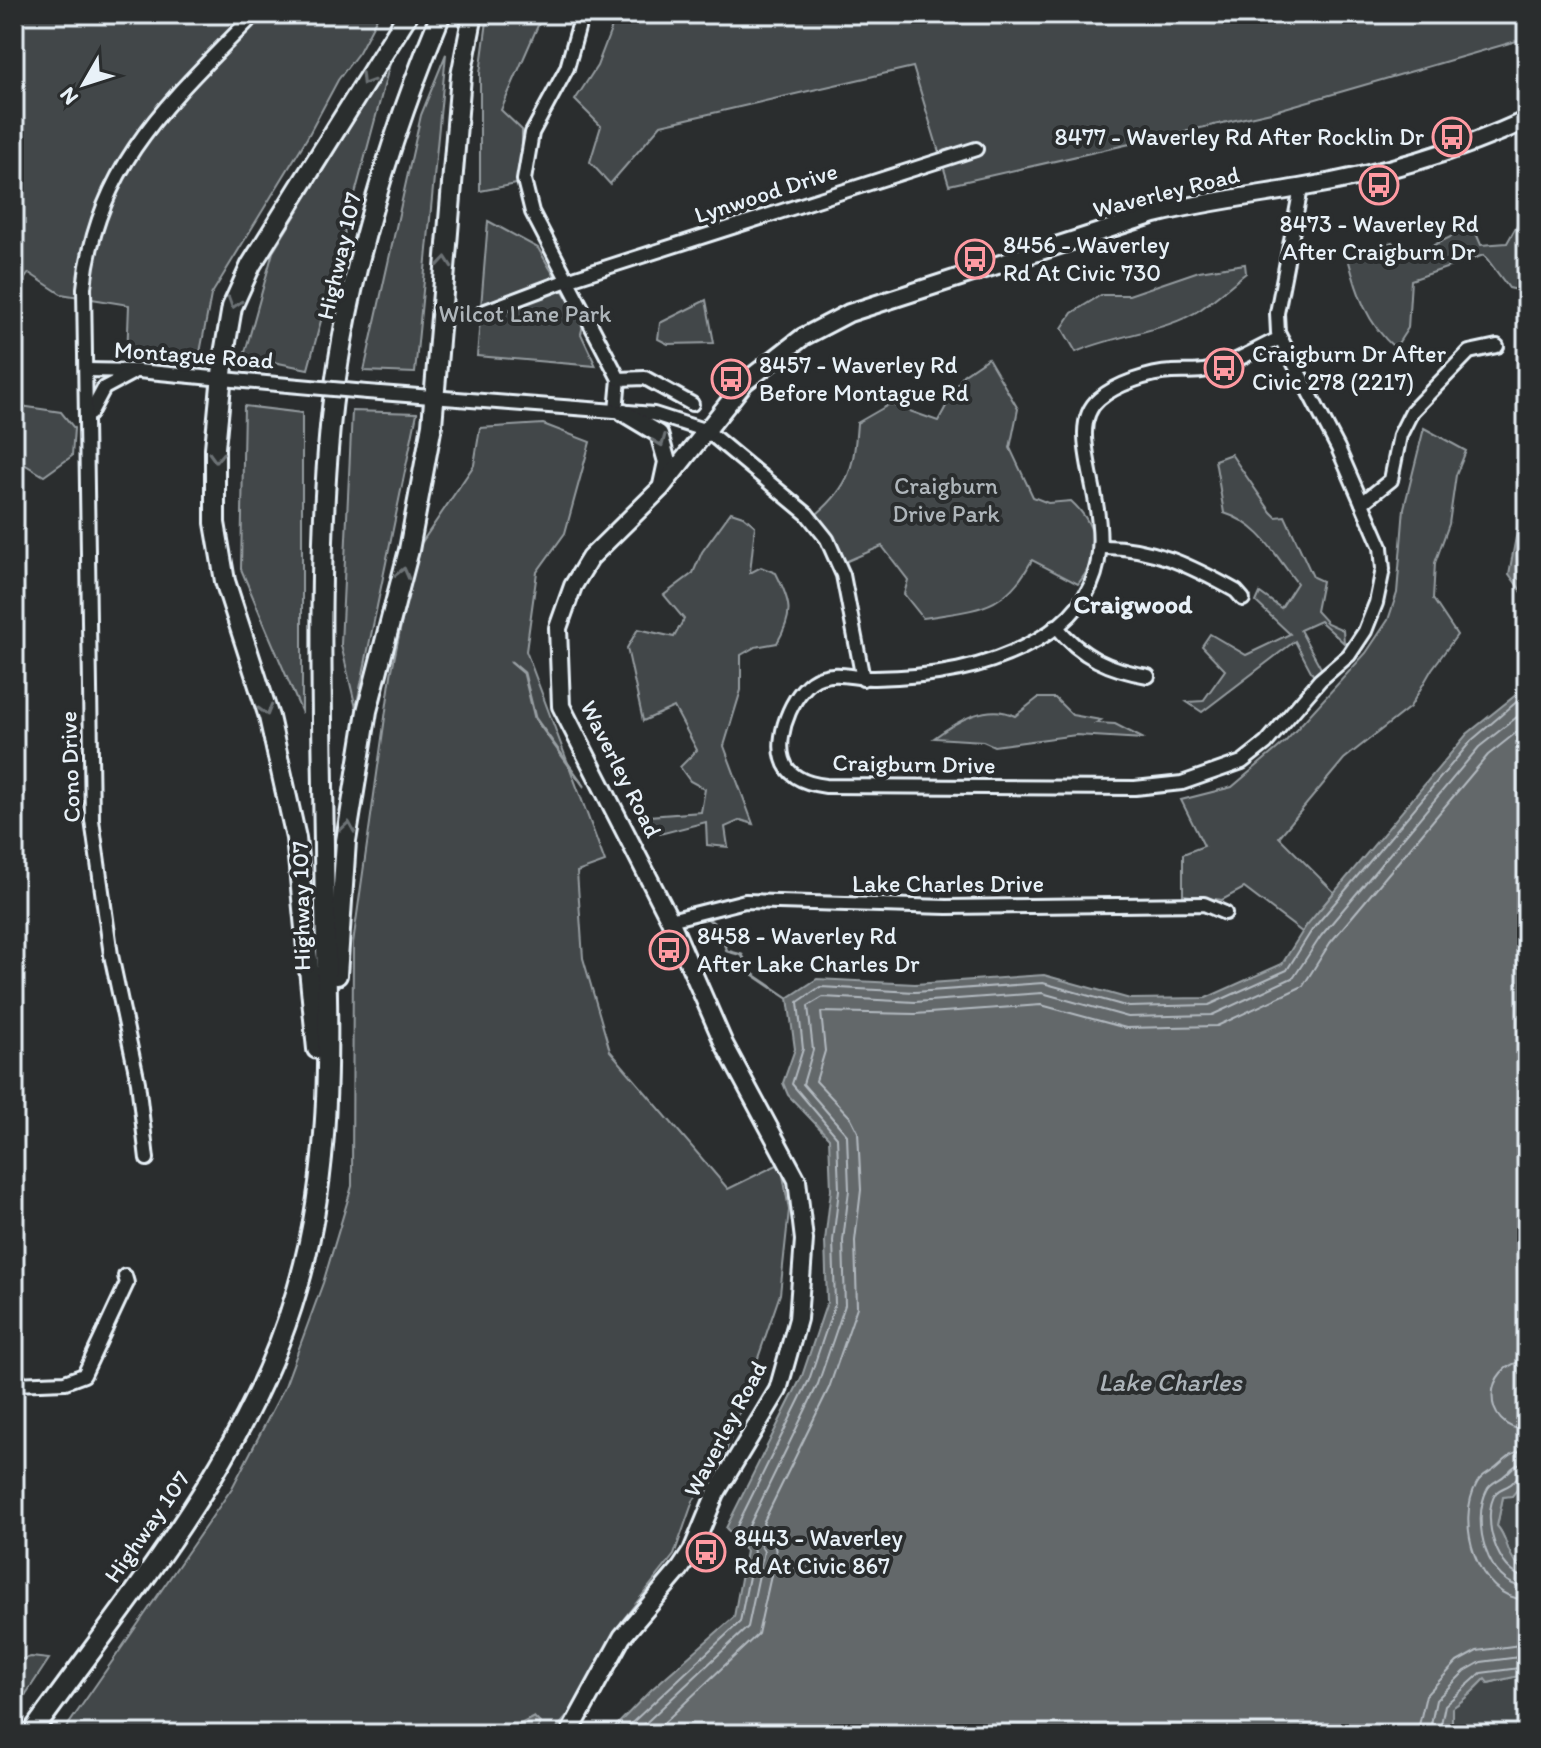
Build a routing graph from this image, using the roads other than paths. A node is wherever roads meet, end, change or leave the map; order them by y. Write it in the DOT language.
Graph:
graph roads {
  1 [pos="255,14"];
  2 [pos="408,14"];
  3 [pos="441,14"];
  4 [pos="473,14"];
  5 [pos="582,14"];
  6 [pos="1527,120"];
  7 [pos="976,149"];
  8 [pos="1301,188"];
  9 [pos="570,279"];
  10 [pos="483,312"];
  11 [pos="1280,338"];
  12 [pos="1497,346"];
  13 [pos="87,370"];
  14 [pos="138,371"];
  15 [pos="619,379"];
  16 [pos="222,380"];
  17 [pos="433,396"];
  18 [pos="692,404"];
  19 [pos="620,412"];
  20 [pos="88,421"];
  21 [pos="707,431"];
  22 [pos="661,488"];
  23 [pos="1362,503"];
  24 [pos="1101,547"];
  25 [pos="1243,599"];
  26 [pos="1056,626"];
  27 [pos="1148,676"];
  28 [pos="863,679"];
  29 [pos="1225,913"];
  30 [pos="670,920"];
  31 [pos="329,1064"];
  32 [pos="147,1159"];
  33 [pos="323,1168"];
  34 [pos="125,1276"];
  35 [pos="14,1384"];
  36 [pos="31,1734"];
  37 [pos="569,1734"];
  1 -- 13 [label="street, Montague Road"];
  2 -- 16 [label="highway, one-way"];
  3 -- 31 [label="highway, Highway 107"];
  17 -- 4 [label="highway, one-way"];
  5 -- 9 [label="street"];
  6 -- 8 [label="main road, Waverley Road"];
  7 -- 9 [label="street, Lynwood Drive"];
  8 -- 11 [label="street, Craigburn Drive"];
  8 -- 21 [label="main road, Waverley Road"];
  9 -- 10 [label="street, Lynwood Drive"];
  9 -- 15 [label="street"];
  11 -- 23 [label="street, Craigburn Drive"];
  11 -- 24 [label="street, Craigburn Drive"];
  12 -- 23 [label="street"];
  13 -- 14 [label="street, Montague Road"];
  13 -- 20 [label="street, Cono Drive"];
  14 -- 16 [label="street, Montague Road"];
  14 -- 20 [label="street"];
  15 -- 18 [label="street"];
  15 -- 19 [label="street"];
  16 -- 17 [label="street, Montague Road, bridge"];
  16 -- 33 [label="highway, one-way"];
  17 -- 19 [label="street, Montague Road"];
  31 -- 17 [label="highway, one-way"];
  19 -- 21 [label="street, Montague Road"];
  19 -- 22 [label="main road, one-way"];
  20 -- 32 [label="street, Cono Drive"];
  21 -- 22 [label="main road, Waverley Road"];
  21 -- 28 [label="street, Montague Road"];
  22 -- 30 [label="main road, Waverley Road"];
  23 -- 28 [label="street, Craigburn Drive"];
  24 -- 25 [label="street"];
  24 -- 26 [label="street, Craigburn Drive"];
  26 -- 27 [label="street"];
  26 -- 28 [label="street, Craigburn Drive"];
  29 -- 30 [label="street, Lake Charles Drive"];
  30 -- 37 [label="main road, Waverley Road"];
  31 -- 33 [label="highway, Highway 107"];
  33 -- 36 [label="highway, Highway 107"];
  34 -- 35 [label="street"];
}
